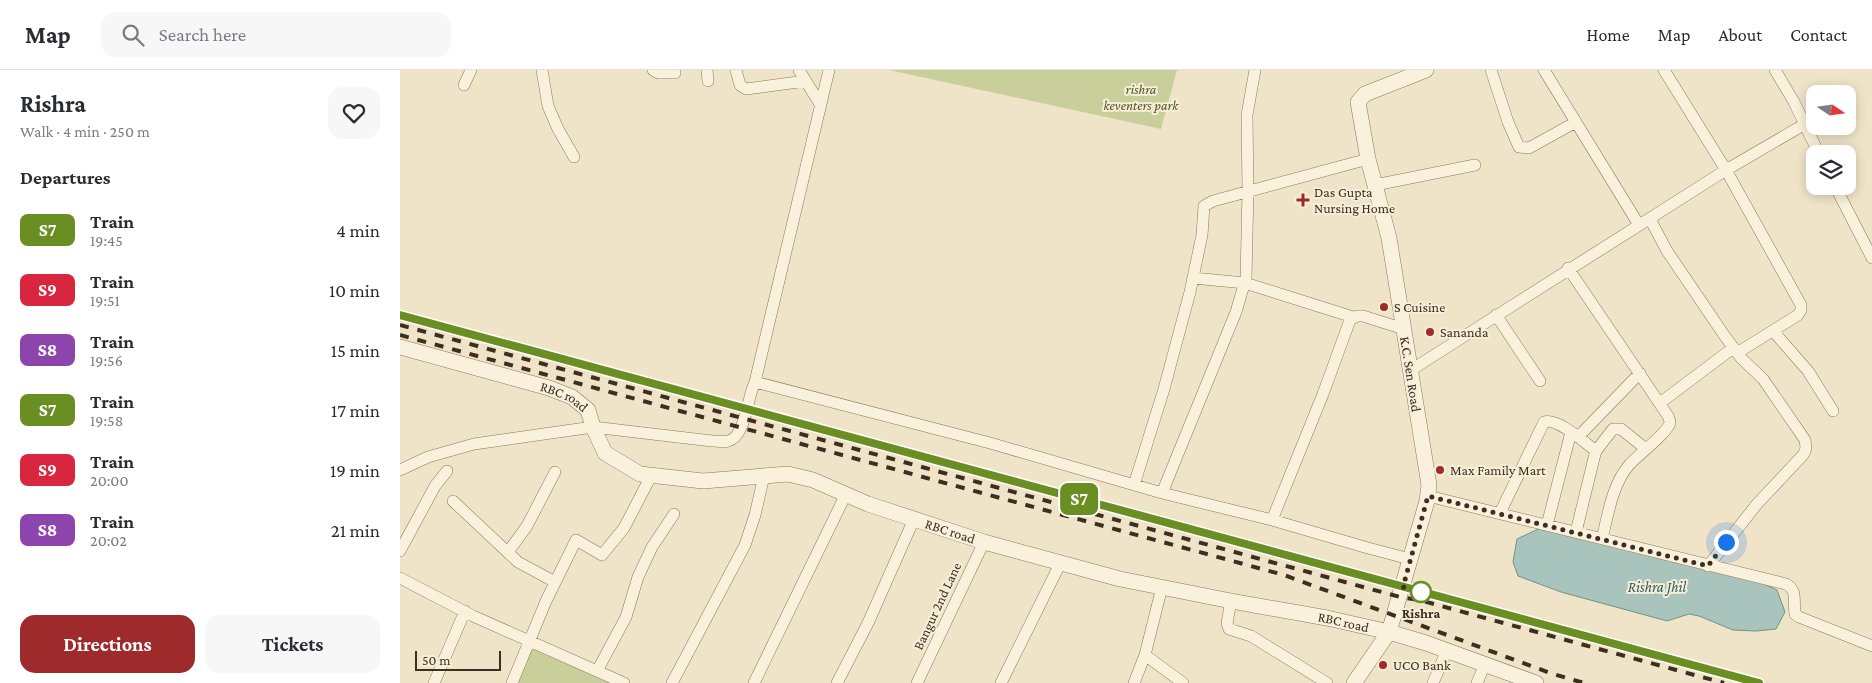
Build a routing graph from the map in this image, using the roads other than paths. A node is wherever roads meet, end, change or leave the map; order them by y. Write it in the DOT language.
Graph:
graph roads {
  1 [pos="472,70"];
  2 [pos="542,70"];
  3 [pos="654,70"];
  4 [pos="736,70"];
  5 [pos="800,70"];
  6 [pos="829,70"];
  7 [pos="1255,70"];
  8 [pos="1426,70"];
  9 [pos="1491,70"];
  10 [pos="1544,70"];
  11 [pos="1664,70"];
  12 [pos="1775,70"];
  13 [pos="675,73"];
  14 [pos="806,81"];
  15 [pos="464,85"];
  16 [pos="820,104"];
  17 [pos="1576,122"];
  18 [pos="1805,124"];
  19 [pos="1815,145"];
  20 [pos="574,157"];
  21 [pos="1368,158"];
  22 [pos="1475,165"];
  23 [pos="1726,170"];
  24 [pos="1375,185"];
  25 [pos="1248,191"];
  26 [pos="1840,195"];
  27 [pos="1650,219"];
  28 [pos="1639,225"];
  29 [pos="1872,258"];
  30 [pos="1568,268"];
  31 [pos="1193,278"];
  32 [pos="1245,283"];
  33 [pos="1496,315"];
  34 [pos="1353,317"];
  35 [pos="1404,329"];
  36 [pos="1772,331"];
  37 [pos="400,347"];
  38 [pos="1735,350"];
  39 [pos="1411,370"];
  40 [pos="1640,374"];
  41 [pos="1540,381"];
  42 [pos="756,382"];
  43 [pos="1660,403"];
  44 [pos="1833,411"];
  45 [pos="593,427"];
  46 [pos="1574,435"];
  47 [pos="1646,449"];
  48 [pos="1596,452"];
  49 [pos="400,470"];
  50 [pos="447,471"];
  51 [pos="555,472"];
  52 [pos="650,476"];
  53 [pos="764,476"];
  54 [pos="1134,485"];
  55 [pos="1162,493"];
  56 [pos="846,494"];
  57 [pos="1428,496"];
  58 [pos="453,501"];
  59 [pos="674,514"];
  60 [pos="1500,514"];
  61 [pos="914,519"];
  62 [pos="1272,520"];
  63 [pos="1547,525"];
  64 [pos="1576,532"];
  65 [pos="1602,539"];
  66 [pos="984,542"];
  67 [pos="400,551"];
  68 [pos="508,552"];
  69 [pos="1410,559"];
  70 [pos="1061,562"];
  71 [pos="1708,566"];
  72 [pos="401,581"];
  73 [pos="555,582"];
  74 [pos="1162,587"];
  75 [pos="1231,601"];
  76 [pos="465,612"];
  77 [pos="1390,632"];
  78 [pos="530,642"];
  79 [pos="1872,646"];
  80 [pos="1447,650"];
  81 [pos="1145,655"];
  82 [pos="1485,664"];
  83 [pos="597,672"];
  84 [pos="1526,681"];
  85 [pos="434,683"];
  86 [pos="512,683"];
  87 [pos="624,683"];
  88 [pos="672,683"];
  89 [pos="754,683"];
  90 [pos="837,683"];
  91 [pos="918,683"];
  92 [pos="1001,683"];
  93 [pos="1134,683"];
  94 [pos="1183,683"];
  95 [pos="1327,683"];
  96 [pos="1354,683"];
  97 [pos="1432,683"];
  98 [pos="1477,683"];
  1 -- 15 [label="street"];
  2 -- 20 [label="street"];
  3 -- 13 [label="street"];
  4 -- 14 [label="street"];
  5 -- 14 [label="street"];
  6 -- 16 [label="street"];
  7 -- 25 [label="street"];
  8 -- 21 [label="street, K.C. Sen Road"];
  9 -- 17 [label="street"];
  10 -- 17 [label="street"];
  11 -- 23 [label="street"];
  12 -- 18 [label="street"];
  14 -- 16 [label="street"];
  16 -- 42 [label="street"];
  17 -- 28 [label="street"];
  18 -- 19 [label="street"];
  18 -- 23 [label="street"];
  21 -- 24 [label="street, K.C. Sen Road"];
  21 -- 25 [label="street"];
  22 -- 24 [label="street"];
  23 -- 27 [label="street"];
  23 -- 36 [label="street"];
  24 -- 35 [label="street, K.C. Sen Road"];
  25 -- 31 [label="street"];
  25 -- 32 [label="street"];
  26 -- 29 [label="street"];
  27 -- 28 [label="street"];
  27 -- 38 [label="street"];
  28 -- 30 [label="street"];
  30 -- 33 [label="street"];
  30 -- 40 [label="street"];
  31 -- 32 [label="street"];
  31 -- 54 [label="street"];
  32 -- 34 [label="street"];
  32 -- 55 [label="street"];
  33 -- 39 [label="street"];
  33 -- 41 [label="street"];
  34 -- 35 [label="street"];
  34 -- 62 [label="street"];
  35 -- 39 [label="street, K.C. Sen Road"];
  36 -- 38 [label="street"];
  36 -- 44 [label="street"];
  37 -- 45 [label="street, RBC road"];
  38 -- 43 [label="street"];
  38 -- 71 [label="street"];
  39 -- 57 [label="street, K.C. Sen Road"];
  40 -- 43 [label="street"];
  40 -- 46 [label="street"];
  42 -- 45 [label="street"];
  42 -- 54 [label="street"];
  43 -- 47 [label="street"];
  45 -- 49 [label="street"];
  45 -- 52 [label="street, RBC road"];
  46 -- 48 [label="street"];
  46 -- 60 [label="street"];
  46 -- 63 [label="street"];
  47 -- 48 [label="street"];
  47 -- 65 [label="street"];
  48 -- 64 [label="street"];
  50 -- 67 [label="street"];
  51 -- 68 [label="street"];
  52 -- 53 [label="street, RBC road"];
  52 -- 73 [label="street"];
  53 -- 56 [label="street, RBC road"];
  53 -- 88 [label="street"];
  54 -- 55 [label="street"];
  55 -- 62 [label="street"];
  56 -- 61 [label="street, RBC road"];
  56 -- 89 [label="street"];
  57 -- 60 [label="street"];
  57 -- 69 [label="street, K.C. Sen Road"];
  58 -- 68 [label="street"];
  59 -- 83 [label="street"];
  60 -- 63 [label="street"];
  61 -- 66 [label="street, RBC road"];
  61 -- 90 [label="street"];
  62 -- 69 [label="street"];
  63 -- 64 [label="street"];
  64 -- 65 [label="street"];
  65 -- 71 [label="street"];
  66 -- 70 [label="street, RBC road"];
  66 -- 91 [label="street, Bangur 2nd Lane"];
  68 -- 73 [label="street"];
  69 -- 77 [label="street, K.C. Sen Road"];
  70 -- 74 [label="street, RBC road"];
  70 -- 92 [label="street"];
  71 -- 79 [label="street"];
  72 -- 76 [label="street"];
  73 -- 78 [label="street"];
  74 -- 75 [label="street, RBC road"];
  74 -- 81 [label="street"];
  75 -- 77 [label="street, RBC road"];
  75 -- 95 [label="street"];
  76 -- 78 [label="street"];
  76 -- 85 [label="street"];
  77 -- 80 [label="street, RBC road"];
  77 -- 96 [label="street, K.C. Sen Road"];
  78 -- 83 [label="street"];
  78 -- 86 [label="street"];
  80 -- 82 [label="street, RBC road"];
  80 -- 97 [label="street"];
  81 -- 93 [label="street"];
  81 -- 94 [label="street"];
  82 -- 84 [label="street, RBC road"];
  82 -- 98 [label="street"];
  83 -- 87 [label="street"];
}
